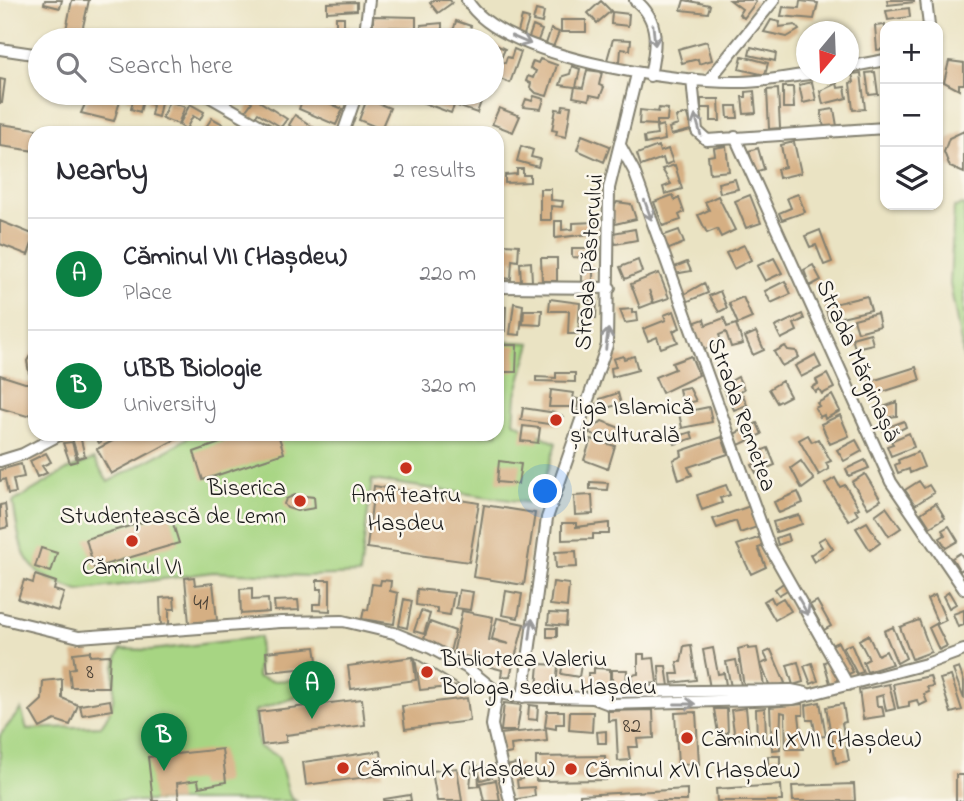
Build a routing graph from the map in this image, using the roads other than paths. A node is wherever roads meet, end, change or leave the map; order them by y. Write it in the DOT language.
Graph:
graph roads {
  1 [pos="369,0"];
  2 [pos="467,0"];
  3 [pos="635,0"];
  4 [pos="774,0"];
  5 [pos="926,0"];
  6 [pos="928,21"];
  7 [pos="366,28"];
  8 [pos="498,28"];
  9 [pos="504,32"];
  10 [pos="0,49"];
  11 [pos="28,53"];
  12 [pos="880,61"];
  13 [pos="859,65"];
  14 [pos="637,75"];
  15 [pos="650,76"];
  16 [pos="796,76"];
  17 [pos="692,79"];
  18 [pos="709,80"];
  19 [pos="224,105"];
  20 [pos="353,105"];
  21 [pos="261,126"];
  22 [pos="345,126"];
  23 [pos="880,128"];
  24 [pos="736,137"];
  25 [pos="621,147"];
  26 [pos="504,287"];
  27 [pos="610,288"];
  28 [pos="48,441"];
  29 [pos="0,461"];
  30 [pos="964,589"];
  31 [pos="0,618"];
  32 [pos="964,650"];
  33 [pos="964,657"];
  34 [pos="926,664"];
  35 [pos="848,685"];
  36 [pos="497,692"];
  37 [pos="523,696"];
  38 [pos="510,801"];
  1 -- 7 [label="street"];
  2 -- 8 [label="street, one-way"];
  3 -- 15 [label="street, one-way"];
  4 -- 18 [label="street"];
  5 -- 6 [label="street"];
  9 -- 14 [label="street, one-way"];
  10 -- 11 [label="street"];
  12 -- 13 [label="street"];
  14 -- 15 [label="street"];
  14 -- 25 [label="street, Strada Păstorului"];
  15 -- 17 [label="street"];
  16 -- 18 [label="street"];
  17 -- 18 [label="street"];
  24 -- 17 [label="street, one-way"];
  19 -- 21 [label="street"];
  20 -- 22 [label="street"];
  23 -- 24 [label="street"];
  24 -- 30 [label="street, Strada Mărginașă"];
  25 -- 27 [label="street, Strada Păstorului"];
  25 -- 35 [label="street, Strada Remetea, one-way"];
  26 -- 27 [label="street"];
  37 -- 27 [label="street, Strada Păstorului, one-way"];
  28 -- 29 [label="street"];
  31 -- 36 [label="street"];
  32 -- 34 [label="street"];
  33 -- 34 [label="street"];
  34 -- 35 [label="street"];
  35 -- 37 [label="street"];
  36 -- 37 [label="street"];
  36 -- 38 [label="street"];
}
